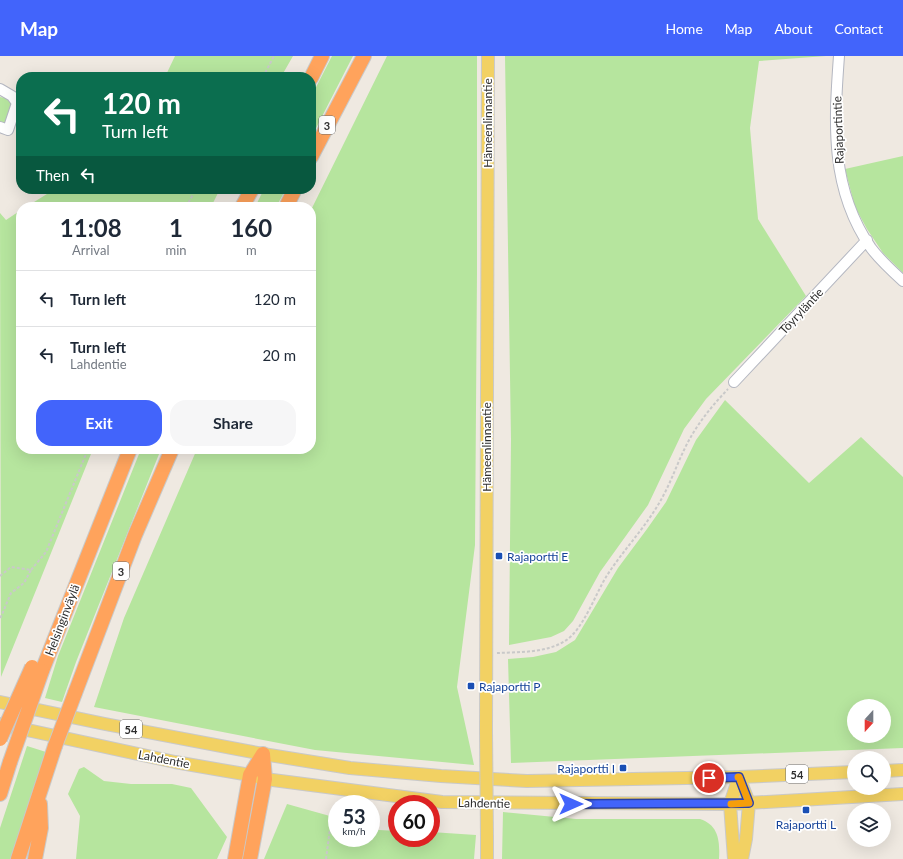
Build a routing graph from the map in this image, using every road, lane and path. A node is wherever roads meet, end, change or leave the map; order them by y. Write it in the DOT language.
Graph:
graph roads {
  1 [pos="274,56"];
  2 [pos="322,56"];
  3 [pos="364,56"];
  4 [pos="488,56"];
  5 [pos="838,56"];
  6 [pos="266,72"];
  7 [pos="314,72"];
  8 [pos="0,90"];
  9 [pos="16,102"];
  10 [pos="16,106"];
  11 [pos="0,127"];
  12 [pos="316,147"];
  13 [pos="867,240"];
  14 [pos="903,281"];
  15 [pos="734,382"];
  16 [pos="86,454"];
  17 [pos="128,454"];
  18 [pos="170,454"];
  19 [pos="30,570"];
  20 [pos="0,576"];
  21 [pos="0,619"];
  22 [pos="486,654"];
  23 [pos="37,669"];
  24 [pos="0,702"];
  25 [pos="0,724"];
  26 [pos="0,738"];
  27 [pos="263,754"];
  28 [pos="903,770"];
  29 [pos="891,771"];
  30 [pos="847,772"];
  31 [pos="250,775"];
  32 [pos="739,777"];
  33 [pos="265,779"];
  34 [pos="40,792"];
  35 [pos="0,794"];
  36 [pos="903,794"];
  37 [pos="749,803"];
  38 [pos="730,804"];
  39 [pos="328,844"];
  40 [pos="18,859"];
  41 [pos="35,859"];
  42 [pos="235,859"];
  43 [pos="250,859"];
  44 [pos="326,859"];
  45 [pos="487,859"];
  46 [pos="734,859"];
  47 [pos="742,859"];
  1 -- 6 [label="path"];
  2 -- 7 [label="highway"];
  3 -- 12 [label="highway, 3"];
  4 -- 22 [label="main road, Hämeenlinnantie"];
  5 -- 13 [label="street, Rajaportintie"];
  8 -- 9 [label="street"];
  10 -- 11 [label="street"];
  13 -- 14 [label="street, Rajaportintie"];
  13 -- 15 [label="street, Töyryläntie"];
  15 -- 22 [label="path"];
  16 -- 19 [label="path"];
  17 -- 23 [label="highway, Helsinginväylä"];
  18 -- 34 [label="highway, 3, bridge"];
  19 -- 20 [label="path"];
  19 -- 21 [label="path"];
  22 -- 45 [label="main road, Hämeenlinnantie, bridge"];
  23 -- 26 [label="highway, bridge"];
  23 -- 35 [label="highway, Helsinginväylä, bridge"];
  24 -- 27 [label="main road, Lahdentie / 54"];
  25 -- 31 [label="main road, Lahdentie / 54"];
  27 -- 31 [label="highway"];
  27 -- 32 [label="main road, Lahdentie / 54"];
  27 -- 33 [label="highway"];
  28 -- 29 [label="main road"];
  30 -- 32 [label="main road, Lahdentie / 54"];
  31 -- 33 [label="main road, Lahdentie / 54"];
  31 -- 42 [label="highway"];
  32 -- 37 [label="main road"];
  32 -- 38 [label="main road"];
  33 -- 38 [label="main road, Lahdentie / 54"];
  33 -- 43 [label="highway"];
  34 -- 40 [label="highway, 3"];
  34 -- 41 [label="highway"];
  36 -- 37 [label="main road, Lahdentie / 54"];
  37 -- 38 [label="main road, Lahdentie / 54"];
  37 -- 47 [label="main road"];
  38 -- 46 [label="main road"];
  39 -- 44 [label="path"];
}
